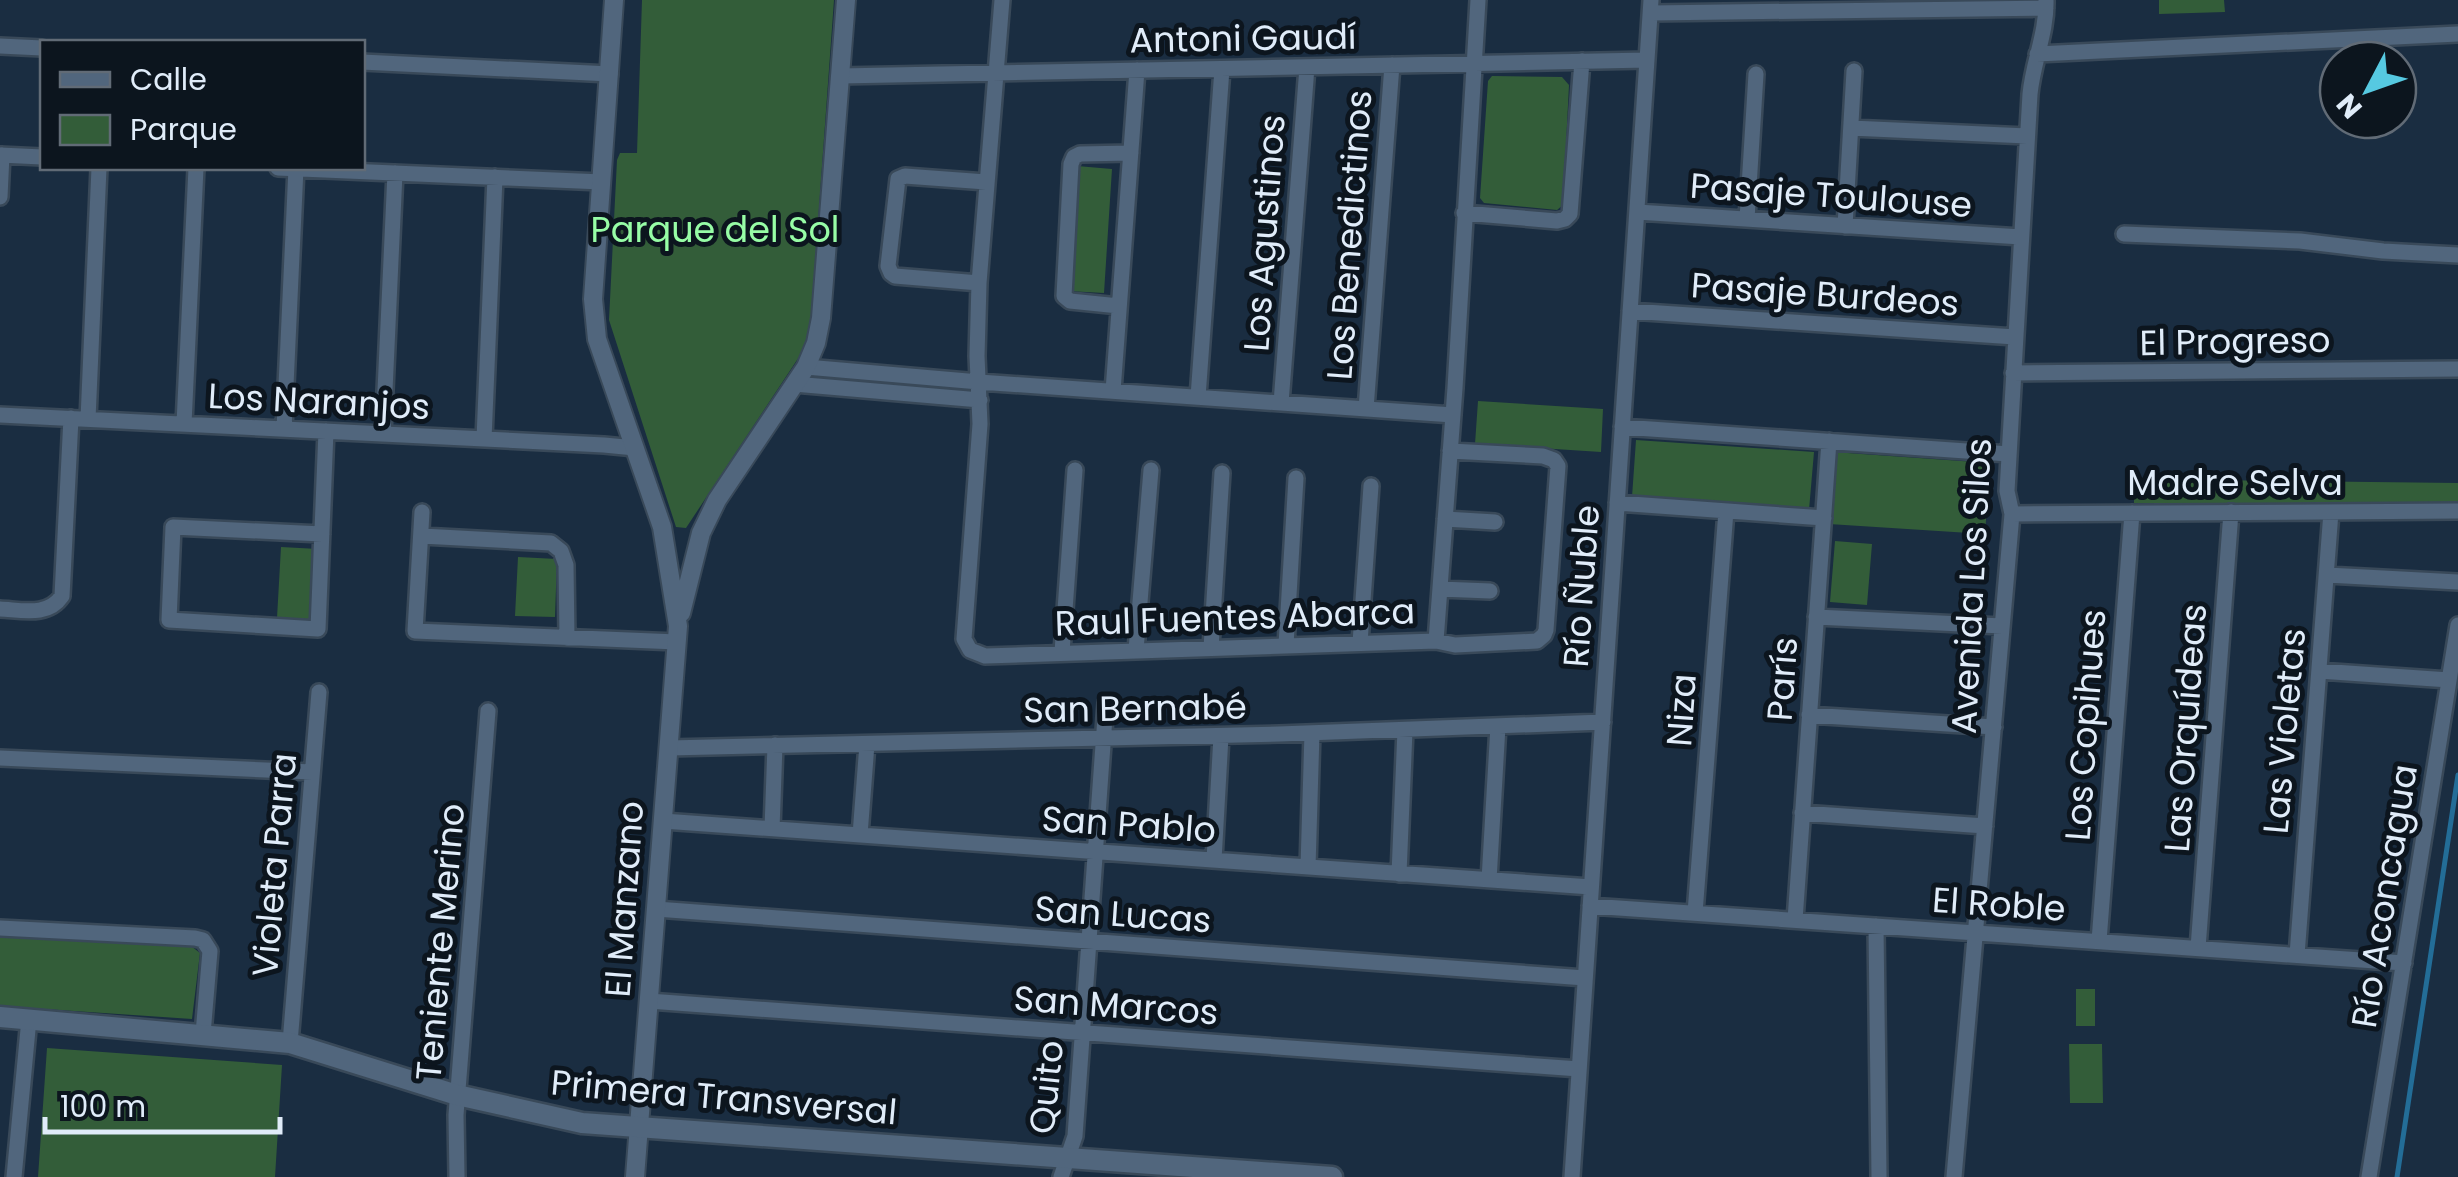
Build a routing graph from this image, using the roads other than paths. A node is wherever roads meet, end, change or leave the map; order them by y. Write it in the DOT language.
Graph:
graph roads {
  1 [pos="614,0"];
  2 [pos="846,0"];
  3 [pos="1002,0"];
  4 [pos="1478,0"];
  5 [pos="2046,4"];
  6 [pos="1651,6"];
  7 [pos="1769,6"];
  8 [pos="1879,6"];
  9 [pos="2458,34"];
  10 [pos="0,46"];
  11 [pos="40,48"];
  12 [pos="2038,54"];
  13 [pos="1647,60"];
  14 [pos="365,62"];
  15 [pos="1582,62"];
  16 [pos="1473,64"];
  17 [pos="1392,65"];
  18 [pos="1307,67"];
  19 [pos="1222,68"];
  20 [pos="1137,70"];
  21 [pos="1854,71"];
  22 [pos="997,73"];
  23 [pos="610,74"];
  24 [pos="1756,74"];
  25 [pos="840,76"];
  26 [pos="1851,128"];
  27 [pos="2028,136"];
  28 [pos="1131,153"];
  29 [pos="1,155"];
  30 [pos="40,156"];
  31 [pos="99,170"];
  32 [pos="196,170"];
  33 [pos="296,170"];
  34 [pos="336,170"];
  35 [pos="395,173"];
  36 [pos="494,177"];
  37 [pos="602,182"];
  38 [pos="986,182"];
  39 [pos="0,197"];
  40 [pos="1637,212"];
  41 [pos="1464,213"];
  42 [pos="1747,220"];
  43 [pos="1844,226"];
  44 [pos="2124,234"];
  45 [pos="2021,237"];
  46 [pos="2458,254"];
  47 [pos="978,282"];
  48 [pos="1119,306"];
  49 [pos="1630,311"];
  50 [pos="2015,337"];
  51 [pos="806,366"];
  52 [pos="2458,369"];
  53 [pos="2013,373"];
  54 [pos="979,382"];
  55 [pos="794,384"];
  56 [pos="1113,391"];
  57 [pos="1198,397"];
  58 [pos="980,400"];
  59 [pos="1281,403"];
  60 [pos="1366,409"];
  61 [pos="0,415"];
  62 [pos="1453,415"];
  63 [pos="79,419"];
  64 [pos="184,424"];
  65 [pos="1622,427"];
  66 [pos="284,429"];
  67 [pos="326,432"];
  68 [pos="384,434"];
  69 [pos="484,439"];
  70 [pos="1829,442"];
  71 [pos="636,448"];
  72 [pos="1450,451"];
  73 [pos="2009,454"];
  74 [pos="1075,470"];
  75 [pos="1150,470"];
  76 [pos="1222,473"];
  77 [pos="1296,478"];
  78 [pos="1371,486"];
  79 [pos="1617,503"];
  80 [pos="1726,511"];
  81 [pos="2458,511"];
  82 [pos="422,512"];
  83 [pos="2231,512"];
  84 [pos="2332,512"];
  85 [pos="2132,513"];
  86 [pos="2012,514"];
  87 [pos="1824,518"];
  88 [pos="1445,520"];
  89 [pos="1495,522"];
  90 [pos="322,534"];
  91 [pos="422,536"];
  92 [pos="699,541"];
  93 [pos="666,542"];
  94 [pos="2326,575"];
  95 [pos="2458,582"];
  96 [pos="1440,588"];
  97 [pos="1490,591"];
  98 [pos="0,609"];
  99 [pos="1816,617"];
  100 [pos="2458,625"];
  101 [pos="2002,626"];
  102 [pos="678,634"];
  103 [pos="566,638"];
  104 [pos="1436,641"];
  105 [pos="1360,643"];
  106 [pos="1286,646"];
  107 [pos="1211,648"];
  108 [pos="1136,650"];
  109 [pos="1062,652"];
  110 [pos="2319,672"];
  111 [pos="2449,680"];
  112 [pos="318,692"];
  113 [pos="1106,703"];
  114 [pos="488,711"];
  115 [pos="1810,715"];
  116 [pos="1602,722"];
  117 [pos="1498,726"];
  118 [pos="1994,727"];
  119 [pos="1405,730"];
  120 [pos="1312,734"];
  121 [pos="1221,736"];
  122 [pos="1104,739"];
  123 [pos="867,744"];
  124 [pos="775,746"];
  125 [pos="669,748"];
  126 [pos="0,758"];
  127 [pos="312,772"];
  128 [pos="1802,813"];
  129 [pos="663,821"];
  130 [pos="1985,826"];
  131 [pos="772,829"];
  132 [pos="860,835"];
  133 [pos="1096,852"];
  134 [pos="1214,860"];
  135 [pos="1308,867"];
  136 [pos="1398,874"];
  137 [pos="1489,880"];
  138 [pos="1591,887"];
  139 [pos="1590,906"];
  140 [pos="656,909"];
  141 [pos="1695,914"];
  142 [pos="1795,920"];
  143 [pos="1876,926"];
  144 [pos="0,928"];
  145 [pos="1976,933"];
  146 [pos="1089,941"];
  147 [pos="2099,942"];
  148 [pos="2198,948"];
  149 [pos="2297,955"];
  150 [pos="2404,964"];
  151 [pos="1585,978"];
  152 [pos="649,1001"];
  153 [pos="0,1017"];
  154 [pos="28,1020"];
  155 [pos="1082,1033"];
  156 [pos="203,1034"];
  157 [pos="290,1043"];
  158 [pos="1579,1069"];
  159 [pos="458,1095"];
  160 [pos="639,1126"];
  161 [pos="1064,1167"];
  162 [pos="14,1177"];
  163 [pos="457,1177"];
  164 [pos="635,1177"];
  165 [pos="1332,1177"];
  166 [pos="1572,1177"];
  167 [pos="1879,1177"];
  168 [pos="1954,1177"];
  169 [pos="2370,1177"];
  1 -- 23 [label="street, El Manzano"];
  2 -- 25 [label="street, El Manzano"];
  3 -- 22 [label="street, Raul Fuentes Abarca"];
  4 -- 16 [label="street, Raul Fuentes Abarca"];
  5 -- 8 [label="street"];
  5 -- 12 [label="street, Avenida Los Silos"];
  6 -- 7 [label="street"];
  6 -- 13 [label="street, Río Ñuble"];
  7 -- 8 [label="street"];
  9 -- 12 [label="street"];
  10 -- 11 [label="street"];
  12 -- 27 [label="street, Avenida Los Silos"];
  13 -- 15 [label="street, Antoni Gaudí"];
  13 -- 40 [label="street, Río Ñuble"];
  14 -- 23 [label="street"];
  15 -- 16 [label="street, Antoni Gaudí"];
  15 -- 41 [label="street"];
  16 -- 17 [label="street, Antoni Gaudí"];
  16 -- 41 [label="street, Raul Fuentes Abarca"];
  17 -- 18 [label="street, Antoni Gaudí"];
  17 -- 60 [label="street, Los Benedictinos"];
  18 -- 19 [label="street, Antoni Gaudí"];
  18 -- 59 [label="street, Los Agustinos"];
  19 -- 20 [label="street, Antoni Gaudí"];
  19 -- 57 [label="street"];
  20 -- 22 [label="street, Antoni Gaudí"];
  20 -- 28 [label="street"];
  21 -- 26 [label="street"];
  22 -- 25 [label="street, Antoni Gaudí"];
  22 -- 38 [label="street, Raul Fuentes Abarca"];
  23 -- 37 [label="street, El Manzano"];
  24 -- 42 [label="street"];
  25 -- 51 [label="street, El Manzano"];
  26 -- 27 [label="street"];
  26 -- 43 [label="street"];
  27 -- 45 [label="street, Avenida Los Silos"];
  28 -- 48 [label="street"];
  28 -- 48 [label="street"];
  29 -- 30 [label="street"];
  29 -- 39 [label="street"];
  31 -- 63 [label="street"];
  32 -- 64 [label="street"];
  33 -- 66 [label="street"];
  34 -- 35 [label="street"];
  35 -- 36 [label="street"];
  35 -- 68 [label="street"];
  36 -- 37 [label="street"];
  36 -- 69 [label="street"];
  37 -- 71 [label="street, El Manzano"];
  38 -- 47 [label="street, Raul Fuentes Abarca"];
  38 -- 47 [label="street"];
  40 -- 42 [label="street, Pasaje Toulouse"];
  40 -- 49 [label="street, Río Ñuble"];
  41 -- 62 [label="street, Raul Fuentes Abarca"];
  42 -- 43 [label="street, Pasaje Toulouse"];
  43 -- 45 [label="street, Pasaje Toulouse"];
  44 -- 46 [label="street"];
  45 -- 50 [label="street, Avenida Los Silos"];
  47 -- 54 [label="street, Raul Fuentes Abarca"];
  48 -- 56 [label="street"];
  49 -- 50 [label="street, Pasaje Burdeos"];
  49 -- 65 [label="street, Río Ñuble"];
  50 -- 53 [label="street, Avenida Los Silos"];
  51 -- 54 [label="street"];
  51 -- 55 [label="street, El Manzano"];
  52 -- 53 [label="street, El Progreso"];
  53 -- 73 [label="street, Avenida Los Silos"];
  54 -- 56 [label="street"];
  54 -- 58 [label="street, Raul Fuentes Abarca"];
  55 -- 58 [label="street"];
  55 -- 92 [label="street, El Manzano"];
  56 -- 57 [label="street"];
  57 -- 59 [label="street"];
  58 -- 109 [label="street, Raul Fuentes Abarca"];
  59 -- 60 [label="street"];
  60 -- 62 [label="street"];
  61 -- 63 [label="street, Los Naranjos"];
  62 -- 72 [label="street, Raul Fuentes Abarca"];
  63 -- 64 [label="street, Los Naranjos"];
  63 -- 98 [label="street"];
  64 -- 66 [label="street, Los Naranjos"];
  65 -- 70 [label="street"];
  65 -- 79 [label="street, Río Ñuble"];
  66 -- 67 [label="street, Los Naranjos"];
  67 -- 68 [label="street, Los Naranjos"];
  67 -- 90 [label="street"];
  68 -- 69 [label="street, Los Naranjos"];
  69 -- 71 [label="street, Los Naranjos"];
  70 -- 73 [label="street"];
  70 -- 87 [label="street, París"];
  71 -- 93 [label="street, El Manzano"];
  72 -- 88 [label="street, Raul Fuentes Abarca"];
  72 -- 104 [label="street"];
  73 -- 86 [label="street, Avenida Los Silos"];
  74 -- 109 [label="street"];
  75 -- 108 [label="street"];
  76 -- 107 [label="street"];
  77 -- 106 [label="street"];
  78 -- 105 [label="street"];
  79 -- 80 [label="street"];
  79 -- 116 [label="street, Río Ñuble"];
  80 -- 87 [label="street"];
  80 -- 141 [label="street, Niza"];
  81 -- 84 [label="street, Madre Selva"];
  82 -- 91 [label="street"];
  83 -- 84 [label="street, Madre Selva"];
  83 -- 85 [label="street, Madre Selva"];
  83 -- 148 [label="street, Las Orquídeas"];
  84 -- 94 [label="street, Las Violetas"];
  85 -- 86 [label="street, Madre Selva"];
  85 -- 147 [label="street, Los Copihues"];
  86 -- 101 [label="street, Avenida Los Silos"];
  87 -- 99 [label="street, París"];
  88 -- 89 [label="street"];
  88 -- 96 [label="street, Raul Fuentes Abarca"];
  90 -- 90 [label="street"];
  91 -- 103 [label="street"];
  91 -- 103 [label="street"];
  92 -- 93 [label="street"];
  92 -- 102 [label="street, El Manzano"];
  93 -- 102 [label="street, El Manzano"];
  94 -- 95 [label="street"];
  94 -- 110 [label="street, Las Violetas"];
  96 -- 97 [label="street"];
  96 -- 104 [label="street, Raul Fuentes Abarca"];
  99 -- 101 [label="street"];
  99 -- 115 [label="street, París"];
  100 -- 111 [label="street, Río Aconcagua"];
  101 -- 118 [label="street, Avenida Los Silos"];
  102 -- 103 [label="street"];
  102 -- 125 [label="street, El Manzano"];
  104 -- 105 [label="street, Raul Fuentes Abarca"];
  105 -- 106 [label="street, Raul Fuentes Abarca"];
  106 -- 107 [label="street, Raul Fuentes Abarca"];
  107 -- 108 [label="street, Raul Fuentes Abarca"];
  108 -- 109 [label="street, Raul Fuentes Abarca"];
  110 -- 111 [label="street"];
  110 -- 149 [label="street, Las Violetas"];
  111 -- 150 [label="street, Río Aconcagua"];
  112 -- 127 [label="street, Violeta Parra"];
  113 -- 122 [label="street, Quito"];
  114 -- 159 [label="street, Teniente Merino"];
  115 -- 118 [label="street"];
  115 -- 128 [label="street, París"];
  116 -- 117 [label="street, San Bernabé"];
  116 -- 138 [label="street, Río Ñuble"];
  117 -- 119 [label="street, San Bernabé"];
  117 -- 137 [label="street"];
  118 -- 130 [label="street, Avenida Los Silos"];
  119 -- 120 [label="street, San Bernabé"];
  119 -- 136 [label="street"];
  120 -- 121 [label="street, San Bernabé"];
  120 -- 135 [label="street"];
  121 -- 122 [label="street, San Bernabé"];
  121 -- 134 [label="street"];
  122 -- 123 [label="street, San Bernabé"];
  122 -- 133 [label="street, Quito"];
  123 -- 124 [label="street, San Bernabé"];
  123 -- 132 [label="street"];
  124 -- 125 [label="street, San Bernabé"];
  124 -- 131 [label="street"];
  125 -- 129 [label="street, El Manzano"];
  126 -- 127 [label="street"];
  127 -- 157 [label="street, Violeta Parra"];
  128 -- 130 [label="street"];
  128 -- 142 [label="street, París"];
  129 -- 131 [label="street, San Pablo"];
  129 -- 140 [label="street, El Manzano"];
  130 -- 145 [label="street, Avenida Los Silos"];
  131 -- 132 [label="street, San Pablo"];
  132 -- 133 [label="street, San Pablo"];
  133 -- 134 [label="street, San Pablo"];
  133 -- 146 [label="street, Quito"];
  134 -- 135 [label="street, San Pablo"];
  135 -- 136 [label="street, San Pablo"];
  136 -- 137 [label="street, San Pablo"];
  137 -- 138 [label="street, San Pablo"];
  138 -- 139 [label="street, Río Ñuble"];
  139 -- 141 [label="street, El Roble"];
  139 -- 151 [label="street, Río Ñuble"];
  140 -- 146 [label="street, San Lucas"];
  140 -- 152 [label="street, El Manzano"];
  141 -- 142 [label="street, El Roble"];
  142 -- 143 [label="street, El Roble"];
  143 -- 145 [label="street, El Roble"];
  143 -- 167 [label="street"];
  144 -- 156 [label="street"];
  145 -- 147 [label="street, El Roble"];
  145 -- 168 [label="street, Avenida Los Silos"];
  146 -- 151 [label="street, San Lucas"];
  146 -- 155 [label="street, Quito"];
  147 -- 148 [label="street, El Roble"];
  148 -- 149 [label="street, El Roble"];
  149 -- 150 [label="street, El Roble"];
  150 -- 169 [label="street, Río Aconcagua"];
  151 -- 158 [label="street, Río Ñuble"];
  152 -- 155 [label="street, San Marcos"];
  152 -- 160 [label="street, El Manzano"];
  153 -- 154 [label="main road, Primera Transversal"];
  154 -- 156 [label="main road, Primera Transversal"];
  154 -- 162 [label="street"];
  155 -- 158 [label="street, San Marcos"];
  155 -- 161 [label="street, Quito"];
  156 -- 157 [label="main road, Primera Transversal"];
  157 -- 159 [label="main road, Primera Transversal"];
  158 -- 166 [label="street, Río Ñuble"];
  159 -- 160 [label="main road, Primera Transversal"];
  159 -- 163 [label="street, Teniente Merino"];
  160 -- 161 [label="main road, Primera Transversal"];
  160 -- 164 [label="street, El Manzano"];
  161 -- 165 [label="main road, Primera Transversal"];
}
